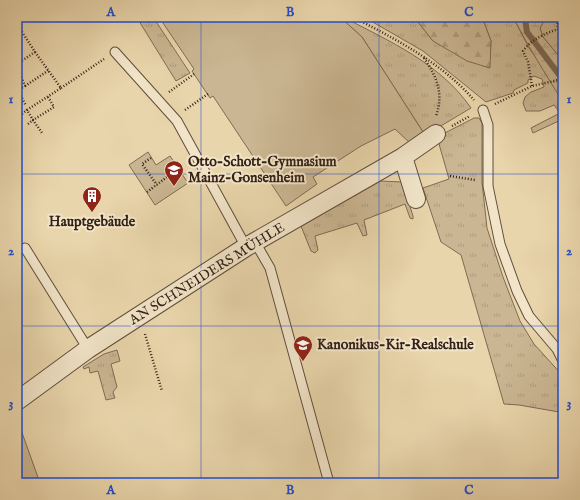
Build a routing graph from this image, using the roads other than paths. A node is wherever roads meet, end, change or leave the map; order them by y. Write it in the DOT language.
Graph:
graph roads {
  1 [pos="115,52"];
  2 [pos="483,110"];
  3 [pos="431,137"];
  4 [pos="403,157"];
  5 [pos="416,199"];
  6 [pos="250,245"];
  7 [pos="25,248"];
  8 [pos="88,348"];
  9 [pos="563,361"];
  10 [pos="17,401"];
  11 [pos="330,483"];
  1 -- 6 [label="lane"];
  2 -- 9 [label="lane"];
  3 -- 4 [label="street, AN SCHNEIDERS MÜHLE"];
  4 -- 5 [label="street"];
  4 -- 6 [label="street, AN SCHNEIDERS MÜHLE"];
  6 -- 8 [label="street, AN SCHNEIDERS MÜHLE"];
  6 -- 11 [label="lane"];
  7 -- 8 [label="lane"];
  8 -- 10 [label="street, AN SCHNEIDERS MÜHLE"];
}
